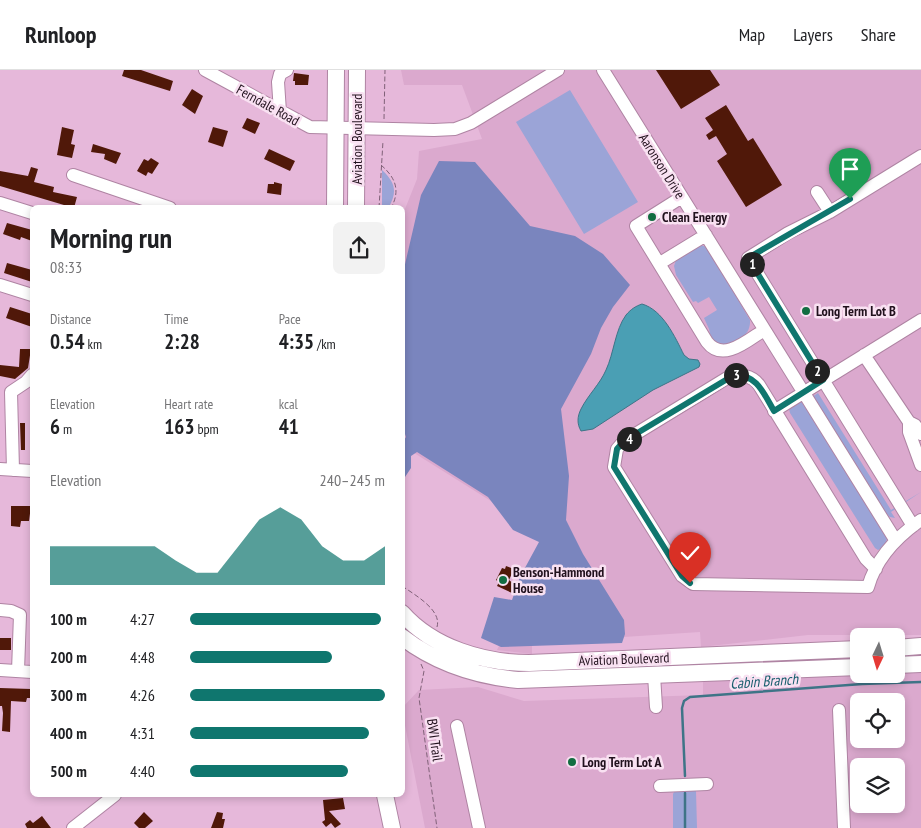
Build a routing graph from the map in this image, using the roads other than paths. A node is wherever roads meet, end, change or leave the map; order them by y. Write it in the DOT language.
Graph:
graph roads {
  1 [pos="205,70"];
  2 [pos="336,70"];
  3 [pos="357,70"];
  4 [pos="558,70"];
  5 [pos="603,70"];
  6 [pos="283,72"];
  7 [pos="280,112"];
  8 [pos="335,128"];
  9 [pos="357,128"];
  10 [pos="921,156"];
  11 [pos="73,175"];
  12 [pos="817,192"];
  13 [pos="682,197"];
  14 [pos="0,203"];
  15 [pos="161,205"];
  16 [pos="335,205"];
  17 [pos="356,205"];
  18 [pos="30,212"];
  19 [pos="830,212"];
  20 [pos="706,235"];
  21 [pos="660,263"];
  22 [pos="0,285"];
  23 [pos="30,294"];
  24 [pos="921,320"];
  25 [pos="764,330"];
  26 [pos="864,355"];
  27 [pos="30,377"];
  28 [pos="823,380"];
  29 [pos="803,393"];
  30 [pos="774,411"];
  31 [pos="909,422"];
  32 [pos="921,434"];
  33 [pos="921,465"];
  34 [pos="6,469"];
  35 [pos="30,471"];
  36 [pos="917,523"];
  37 [pos="896,541"];
  38 [pos="876,569"];
  39 [pos="0,610"];
  40 [pos="408,619"];
  41 [pos="405,639"];
  42 [pos="921,646"];
  43 [pos="905,647"];
  44 [pos="850,649"];
  45 [pos="668,657"];
  46 [pos="921,664"];
  47 [pos="905,665"];
  48 [pos="850,667"];
  49 [pos="0,670"];
  50 [pos="18,671"];
  51 [pos="30,672"];
  52 [pos="654,675"];
  53 [pos="656,707"];
  54 [pos="839,710"];
  55 [pos="457,726"];
  56 [pos="707,784"];
  57 [pos="660,786"];
  58 [pos="112,797"];
  59 [pos="385,797"];
  60 [pos="74,828"];
  61 [pos="392,828"];
  62 [pos="479,828"];
  63 [pos="844,828"];
  1 -- 7 [label="street, Ferndale Road"];
  2 -- 8 [label="main road, Aviation Boulevard"];
  3 -- 9 [label="main road, Aviation Boulevard"];
  4 -- 9 [label="street"];
  5 -- 13 [label="street, Aaronson Drive"];
  6 -- 7 [label="street"];
  7 -- 8 [label="street, Ferndale Road"];
  8 -- 9 [label="street, Ferndale Road"];
  8 -- 16 [label="main road, Aviation Boulevard"];
  9 -- 17 [label="main road, Aviation Boulevard"];
  10 -- 19 [label="street"];
  11 -- 15 [label="street"];
  12 -- 19 [label="street"];
  13 -- 20 [label="street, Aaronson Drive"];
  13 -- 21 [label="street"];
  14 -- 18 [label="street"];
  19 -- 28 [label="street"];
  20 -- 21 [label="street"];
  20 -- 25 [label="street, Aaronson Drive"];
  21 -- 25 [label="street"];
  22 -- 23 [label="street"];
  24 -- 26 [label="street"];
  25 -- 29 [label="street, Aaronson Drive"];
  26 -- 28 [label="street"];
  26 -- 31 [label="street"];
  27 -- 34 [label="street"];
  28 -- 29 [label="street"];
  28 -- 36 [label="street"];
  29 -- 30 [label="street"];
  29 -- 37 [label="street, Aaronson Drive"];
  30 -- 38 [label="street"];
  30 -- 38 [label="street"];
  31 -- 32 [label="street"];
  31 -- 33 [label="street"];
  34 -- 35 [label="street"];
  36 -- 37 [label="street"];
  37 -- 38 [label="street"];
  39 -- 50 [label="street"];
  40 -- 45 [label="main road, Aviation Boulevard"];
  41 -- 52 [label="main road, Aviation Boulevard"];
  42 -- 43 [label="main road"];
  44 -- 45 [label="main road, Aviation Boulevard"];
  45 -- 52 [label="main road"];
  46 -- 47 [label="main road"];
  48 -- 52 [label="main road, Aviation Boulevard"];
  49 -- 50 [label="street"];
  50 -- 51 [label="street"];
  52 -- 53 [label="street"];
  54 -- 63 [label="street"];
  55 -- 62 [label="street"];
  56 -- 57 [label="street"];
  58 -- 60 [label="street"];
  59 -- 61 [label="main road"];
}
